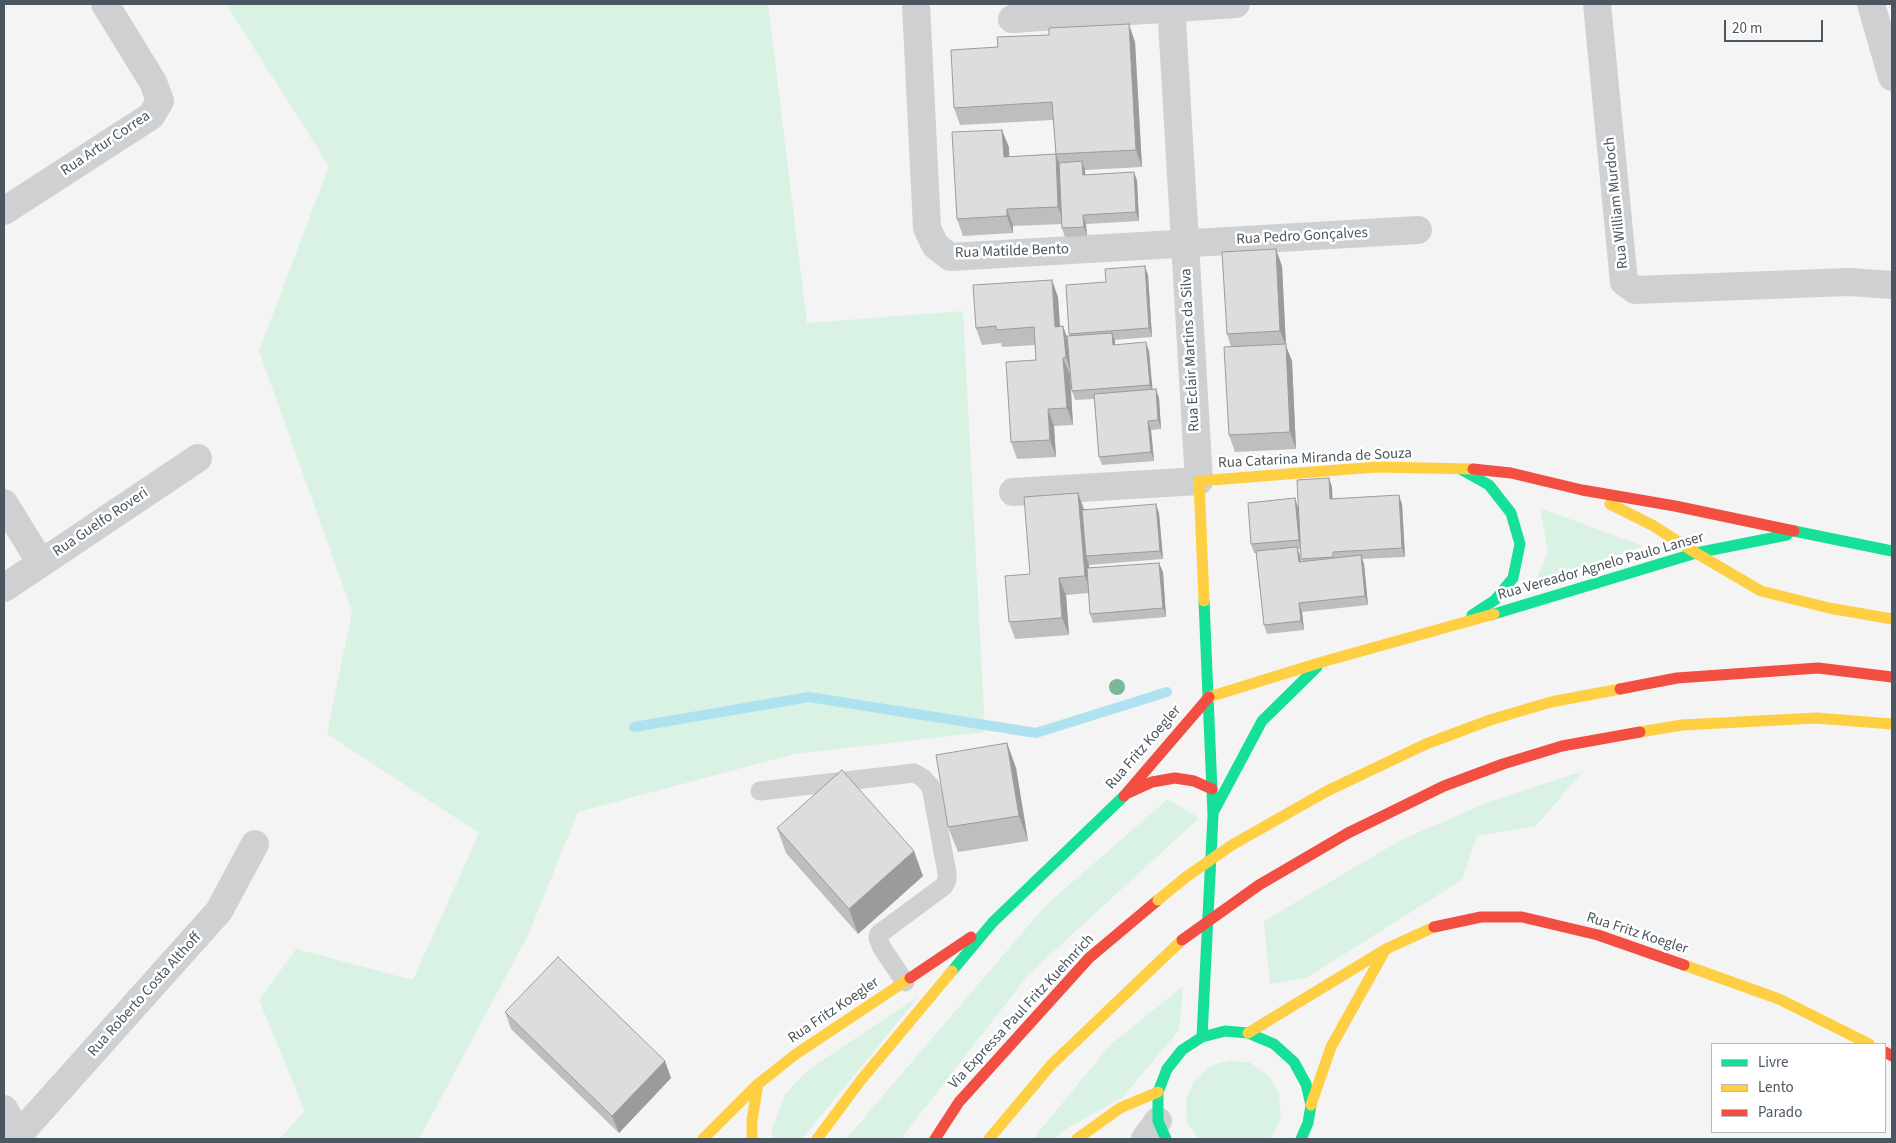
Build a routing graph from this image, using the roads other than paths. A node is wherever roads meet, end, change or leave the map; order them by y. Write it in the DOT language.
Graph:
graph roads {
  1 [pos="104,4"];
  2 [pos="916,4"];
  3 [pos="1236,4"];
  4 [pos="1597,4"];
  5 [pos="1871,4"];
  6 [pos="1171,6"];
  7 [pos="1012,19"];
  8 [pos="1892,77"];
  9 [pos="4,211"];
  10 [pos="1418,230"];
  11 [pos="1185,244"];
  12 [pos="1892,284"];
  13 [pos="198,458"];
  14 [pos="1458,468"];
  15 [pos="1199,482"];
  16 [pos="1582,490"];
  17 [pos="1013,492"];
  18 [pos="4,502"];
  19 [pos="1797,533"];
  20 [pos="1892,552"];
  21 [pos="1696,553"];
  22 [pos="41,563"];
  23 [pos="4,588"];
  24 [pos="1892,619"];
  25 [pos="1458,623"];
  26 [pos="1322,662"];
  27 [pos="1892,677"];
  28 [pos="1209,697"];
  29 [pos="1892,724"];
  30 [pos="1212,789"];
  31 [pos="760,791"];
  32 [pos="1125,794"];
  33 [pos="1213,814"];
  34 [pos="255,844"];
  35 [pos="993,922"];
  36 [pos="1386,949"];
  37 [pos="905,982"];
  38 [pos="1248,1033"];
  39 [pos="1202,1037"];
  40 [pos="1867,1043"];
  41 [pos="758,1084"];
  42 [pos="1158,1092"];
  43 [pos="1311,1105"];
  44 [pos="4,1109"];
  45 [pos="1156,1133"];
  46 [pos="17,1137"];
  47 [pos="704,1139"];
  48 [pos="752,1139"];
  49 [pos="817,1139"];
  50 [pos="934,1139"];
  51 [pos="989,1139"];
  52 [pos="1077,1139"];
  53 [pos="1301,1139"];
  1 -- 9 [label="street, Rua Artur Correa"];
  2 -- 11 [label="street, Rua Matilde Bento"];
  3 -- 6 [label="street"];
  4 -- 12 [label="street, Rua William Murdoch"];
  5 -- 8 [label="street"];
  6 -- 7 [label="street"];
  6 -- 11 [label="street, Rua Eclair Martins da Silva"];
  10 -- 11 [label="street, Rua Pedro Gonçalves"];
  11 -- 15 [label="street, Rua Eclair Martins da Silva"];
  13 -- 22 [label="street, Rua Guelfo Roveri"];
  14 -- 15 [label="street, Rua Catarina Miranda de Souza"];
  14 -- 16 [label="street, Rua Catarina Miranda de Souza"];
  14 -- 25 [label="street"];
  15 -- 17 [label="street"];
  15 -- 28 [label="street, Rua Eclair Martins da Silva"];
  16 -- 19 [label="street, Rua Catarina Miranda de Souza"];
  16 -- 21 [label="street, Rua Catarina Miranda de Souza"];
  18 -- 22 [label="street"];
  19 -- 20 [label="street, Rua Vereador Agnelo Paulo Lanser"];
  19 -- 21 [label="street, Rua Vereador Agnelo Paulo Lanser"];
  21 -- 24 [label="street, Rua Catarina Miranda de Souza"];
  21 -- 25 [label="street, Rua Vereador Agnelo Paulo Lanser"];
  22 -- 23 [label="street, Rua Guelfo Roveri"];
  25 -- 26 [label="street, Rua Vereador Agnelo Paulo Lanser"];
  26 -- 28 [label="street, Rua Vereador Agnelo Paulo Lanser"];
  26 -- 33 [label="street, Rua Vereador Agnelo Paulo Lanser"];
  27 -- 50 [label="street, Via Expressa Paul Fritz Kuehnrich, bridge"];
  28 -- 30 [label="street, Rua Eclair Martins da Silva"];
  28 -- 32 [label="street, Rua Fritz Koegler"];
  29 -- 51 [label="street, bridge"];
  30 -- 32 [label="street"];
  30 -- 33 [label="street, Rua Eclair Martins da Silva"];
  31 -- 37 [label="lane"];
  32 -- 35 [label="street, Rua Fritz Koegler"];
  33 -- 39 [label="street, Rua Eclair Martins da Silva"];
  34 -- 46 [label="street, Rua Roberto Costa Althoff"];
  35 -- 37 [label="street, Rua Fritz Koegler"];
  35 -- 49 [label="street, Rua Fritz Koegler"];
  36 -- 38 [label="street, Rua Fritz Koegler"];
  36 -- 40 [label="street, Rua Fritz Koegler"];
  36 -- 43 [label="street"];
  37 -- 41 [label="street, Rua Fritz Koegler"];
  38 -- 39 [label="street"];
  38 -- 43 [label="street"];
  39 -- 42 [label="street"];
  41 -- 47 [label="street, Rua Fritz Koegler"];
  41 -- 48 [label="street"];
  42 -- 45 [label="street"];
  42 -- 52 [label="street"];
  43 -- 53 [label="street"];
  44 -- 46 [label="street"];
}
